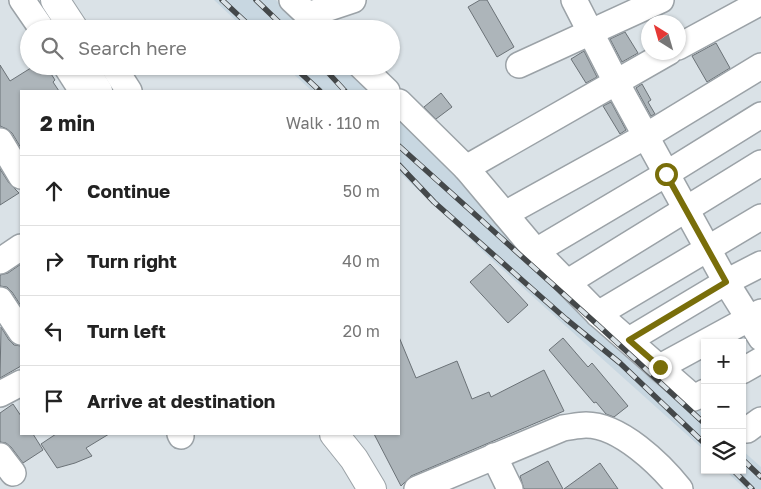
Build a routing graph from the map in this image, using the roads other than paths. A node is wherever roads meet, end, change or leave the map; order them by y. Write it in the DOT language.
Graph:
graph roads {
  1 [pos="22,0"];
  2 [pos="38,0"];
  3 [pos="55,0"];
  4 [pos="68,0"];
  5 [pos="353,0"];
  6 [pos="574,0"];
  7 [pos="661,0"];
  8 [pos="761,2"];
  9 [pos="313,11"];
  10 [pos="36,20"];
  11 [pos="51,20"];
  12 [pos="68,20"];
  13 [pos="81,20"];
  14 [pos="590,32"];
  15 [pos="686,44"];
  16 [pos="655,60"];
  17 [pos="519,65"];
  18 [pos="761,66"];
  19 [pos="72,75"];
  20 [pos="88,75"];
  21 [pos="104,75"];
  22 [pos="119,75"];
  23 [pos="370,75"];
  24 [pos="616,82"];
  25 [pos="81,90"];
  26 [pos="97,90"];
  27 [pos="113,90"];
  28 [pos="129,90"];
  29 [pos="386,90"];
  30 [pos="400,103"];
  31 [pos="761,115"];
  32 [pos="646,136"];
  33 [pos="7,150"];
  34 [pos="761,163"];
  35 [pos="466,168"];
  36 [pos="20,174"];
  37 [pos="666,174"];
  38 [pos="687,210"];
  39 [pos="505,214"];
  40 [pos="761,217"];
  41 [pos="20,249"];
  42 [pos="708,249"];
  43 [pos="536,251"];
  44 [pos="0,260"];
  45 [pos="761,264"];
  46 [pos="568,282"];
  47 [pos="726,282"];
  48 [pos="0,300"];
  49 [pos="598,314"];
  50 [pos="757,323"];
  51 [pos="20,330"];
  52 [pos="629,340"];
  53 [pos="761,360"];
  54 [pos="660,367"];
  55 [pos="746,369"];
  56 [pos="20,383"];
  57 [pos="0,394"];
  58 [pos="701,394"];
  59 [pos="335,435"];
  60 [pos="354,435"];
  61 [pos="494,456"];
  62 [pos="372,489"];
  63 [pos="389,489"];
  64 [pos="417,489"];
  65 [pos="510,489"];
  66 [pos="680,489"];
  1 -- 10 [label="street"];
  2 -- 11 [label="main road"];
  3 -- 12 [label="main road"];
  4 -- 13 [label="street"];
  5 -- 9 [label="street"];
  6 -- 14 [label="street"];
  7 -- 14 [label="street"];
  8 -- 15 [label="street"];
  14 -- 17 [label="street"];
  14 -- 24 [label="street"];
  16 -- 24 [label="street"];
  18 -- 32 [label="street"];
  19 -- 25 [label="street"];
  20 -- 26 [label="main road"];
  21 -- 27 [label="main road"];
  22 -- 28 [label="street"];
  23 -- 29 [label="street"];
  24 -- 32 [label="street"];
  24 -- 35 [label="street"];
  30 -- 35 [label="street"];
  31 -- 37 [label="street"];
  32 -- 37 [label="street"];
  32 -- 39 [label="street"];
  33 -- 36 [label="street"];
  34 -- 38 [label="street"];
  35 -- 39 [label="street"];
  37 -- 38 [label="street"];
  37 -- 43 [label="street"];
  38 -- 42 [label="street"];
  38 -- 46 [label="street"];
  39 -- 43 [label="street"];
  40 -- 42 [label="street"];
  41 -- 44 [label="street"];
  42 -- 47 [label="street"];
  42 -- 49 [label="street"];
  43 -- 46 [label="street"];
  45 -- 47 [label="street"];
  46 -- 49 [label="street"];
  47 -- 50 [label="street"];
  47 -- 52 [label="street"];
  48 -- 51 [label="street"];
  49 -- 52 [label="street"];
  50 -- 54 [label="street"];
  52 -- 54 [label="street"];
  53 -- 55 [label="street"];
  54 -- 58 [label="street"];
  56 -- 57 [label="street"];
  59 -- 62 [label="main road"];
  60 -- 63 [label="main road"];
  61 -- 64 [label="street"];
  61 -- 65 [label="street"];
  61 -- 66 [label="street"];
}
